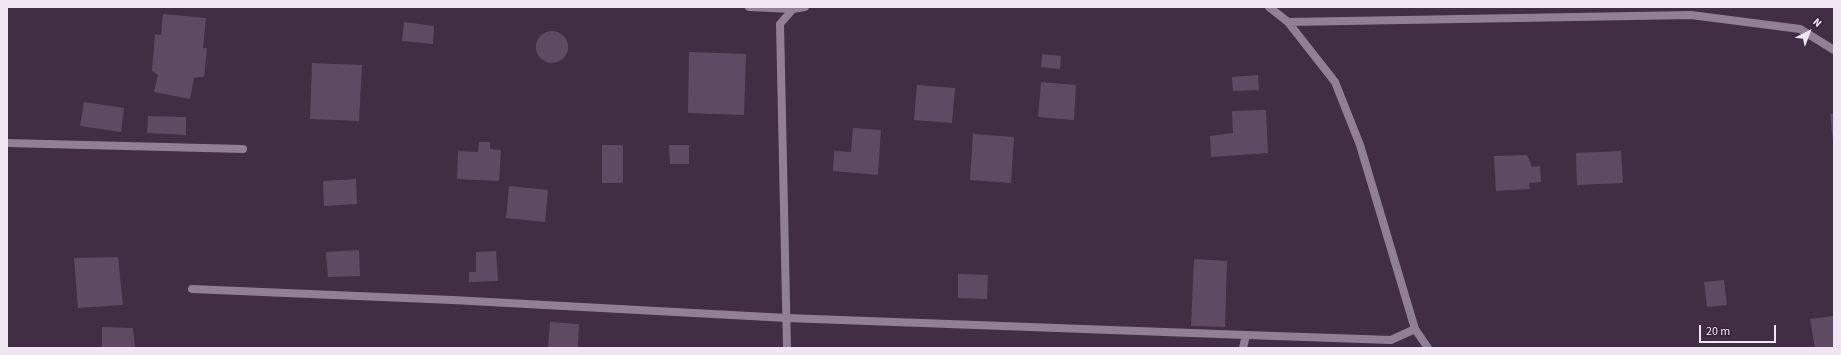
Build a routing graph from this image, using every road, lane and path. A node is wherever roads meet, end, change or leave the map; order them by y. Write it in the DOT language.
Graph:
graph roads {
  1 [pos="749,7"];
  2 [pos="805,7"];
  3 [pos="1269,7"];
  4 [pos="792,9"];
  5 [pos="1288,22"];
  6 [pos="1834,50"];
  7 [pos="7,142"];
  8 [pos="243,149"];
  9 [pos="192,289"];
  10 [pos="787,318"];
  11 [pos="1415,329"];
  12 [pos="1246,335"];
  13 [pos="787,348"];
  14 [pos="1243,348"];
  15 [pos="1428,348"];
  1 -- 4 [label="street"];
  2 -- 4 [label="street"];
  3 -- 5 [label="street"];
  4 -- 10 [label="street"];
  5 -- 6 [label="street"];
  5 -- 11 [label="street"];
  7 -- 8 [label="street"];
  9 -- 10 [label="street"];
  10 -- 12 [label="street"];
  10 -- 13 [label="street"];
  11 -- 12 [label="street"];
  11 -- 15 [label="street"];
  12 -- 14 [label="street"];
}
